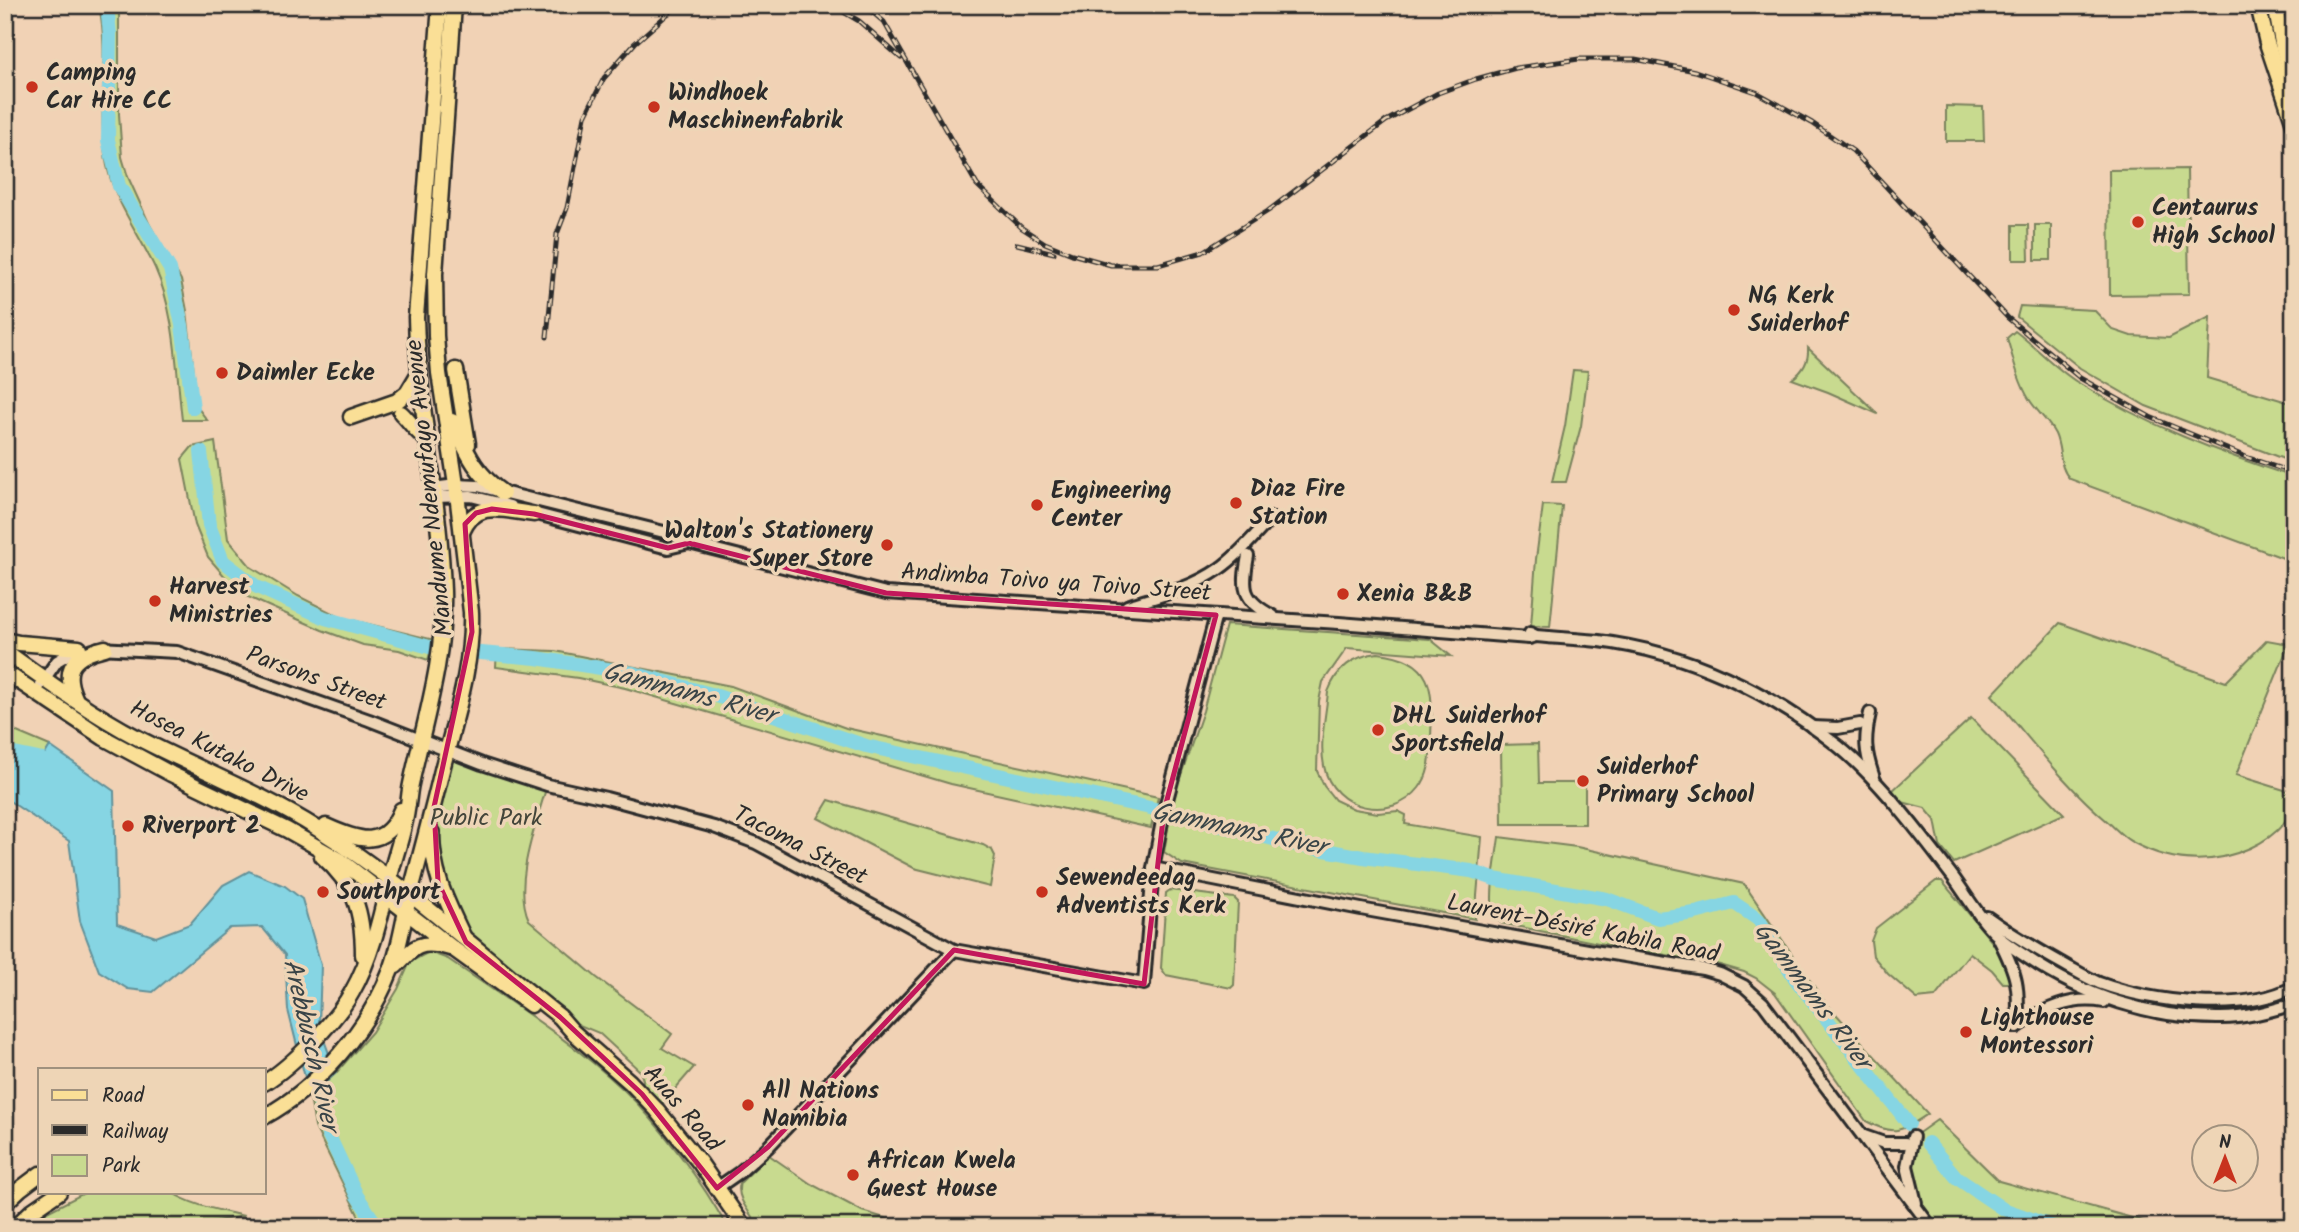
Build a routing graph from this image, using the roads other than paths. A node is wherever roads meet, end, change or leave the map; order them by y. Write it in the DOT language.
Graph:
graph roads {
  1 [pos="440,5"];
  2 [pos="454,5"];
  3 [pos="2259,5"];
  4 [pos="2275,5"];
  5 [pos="2294,82"];
  6 [pos="2294,124"];
  7 [pos="435,274"];
  8 [pos="413,296"];
  9 [pos="456,370"];
  10 [pos="419,373"];
  11 [pos="439,373"];
  12 [pos="445,407"];
  13 [pos="424,409"];
  14 [pos="401,413"];
  15 [pos="351,417"];
  16 [pos="427,439"];
  17 [pos="470,458"];
  18 [pos="457,490"];
  19 [pos="433,492"];
  20 [pos="503,493"];
  21 [pos="534,514"];
  22 [pos="1271,518"];
  23 [pos="462,532"];
  24 [pos="689,543"];
  25 [pos="1248,556"];
  26 [pos="1117,608"];
  27 [pos="1216,615"];
  28 [pos="1279,619"];
  29 [pos="5,640"];
  30 [pos="79,648"];
  31 [pos="104,648"];
  32 [pos="5,651"];
  33 [pos="5,672"];
  34 [pos="45,679"];
  35 [pos="35,693"];
  36 [pos="76,700"];
  37 [pos="1870,713"];
  38 [pos="1860,724"];
  39 [pos="1810,726"];
  40 [pos="434,745"];
  41 [pos="1876,783"];
  42 [pos="236,785"];
  43 [pos="410,786"];
  44 [pos="433,807"];
  45 [pos="287,830"];
  46 [pos="1153,868"];
  47 [pos="390,877"];
  48 [pos="411,894"];
  49 [pos="386,895"];
  50 [pos="1977,909"];
  51 [pos="406,911"];
  52 [pos="1998,937"];
  53 [pos="460,946"];
  54 [pos="954,950"];
  55 [pos="362,970"];
  56 [pos="391,972"];
  57 [pos="2294,987"];
  58 [pos="2294,1004"];
  59 [pos="2151,1012"];
  60 [pos="266,1082"];
  61 [pos="266,1116"];
  62 [pos="1864,1136"];
  63 [pos="38,1176"];
  64 [pos="718,1188"];
  65 [pos="56,1194"];
  66 [pos="5,1203"];
  67 [pos="1918,1211"];
  68 [pos="15,1227"];
  69 [pos="744,1227"];
  70 [pos="1931,1227"];
  1 -- 8 [label="main road, Mandume Ndemufayo Avenue"];
  2 -- 7 [label="main road, Mandume Ndemufayo Avenue"];
  3 -- 6 [label="main road"];
  4 -- 5 [label="main road"];
  7 -- 8 [label="main road"];
  7 -- 11 [label="main road, Mandume Ndemufayo Avenue"];
  8 -- 10 [label="main road, Mandume Ndemufayo Avenue"];
  9 -- 17 [label="main road"];
  10 -- 13 [label="main road, Mandume Ndemufayo Avenue"];
  10 -- 15 [label="main road"];
  11 -- 12 [label="main road, Mandume Ndemufayo Avenue"];
  11 -- 13 [label="main road"];
  12 -- 17 [label="main road"];
  12 -- 18 [label="main road, Mandume Ndemufayo Avenue"];
  13 -- 16 [label="main road, Mandume Ndemufayo Avenue"];
  14 -- 16 [label="main road"];
  16 -- 19 [label="main road, Mandume Ndemufayo Avenue"];
  17 -- 20 [label="main road"];
  18 -- 19 [label="street, Andimba Toivo ya Toivo Street"];
  18 -- 20 [label="street, Andimba Toivo ya Toivo Street"];
  18 -- 21 [label="street, Andimba Toivo ya Toivo Street"];
  18 -- 23 [label="main road, Mandume Ndemufayo Avenue"];
  19 -- 40 [label="main road, Mandume Ndemufayo Avenue"];
  20 -- 24 [label="street, Andimba Toivo ya Toivo Street"];
  21 -- 23 [label="main road"];
  21 -- 24 [label="street, Andimba Toivo ya Toivo Street"];
  22 -- 26 [label="street"];
  23 -- 40 [label="main road, Mandume Ndemufayo Avenue"];
  24 -- 26 [label="street, Andimba Toivo ya Toivo Street"];
  25 -- 28 [label="street"];
  26 -- 27 [label="street, Andimba Toivo ya Toivo Street"];
  27 -- 28 [label="street, Andimba Toivo ya Toivo Street"];
  27 -- 46 [label="street"];
  28 -- 39 [label="street, Andimba Toivo ya Toivo Street"];
  29 -- 30 [label="main road"];
  30 -- 31 [label="street, Parsons Street"];
  30 -- 34 [label="street"];
  31 -- 36 [label="main road"];
  31 -- 40 [label="street, Parsons Street"];
  32 -- 34 [label="main road, Hosea Kutako Drive"];
  33 -- 35 [label="main road, Hosea Kutako Drive"];
  34 -- 35 [label="street"];
  34 -- 36 [label="main road, Hosea Kutako Drive"];
  35 -- 45 [label="main road, Hosea Kutako Drive"];
  36 -- 42 [label="main road, Hosea Kutako Drive"];
  37 -- 41 [label="street"];
  38 -- 39 [label="street"];
  39 -- 41 [label="street, Andimba Toivo ya Toivo Street"];
  40 -- 43 [label="main road, Mandume Ndemufayo Avenue"];
  40 -- 44 [label="main road, Mandume Ndemufayo Avenue"];
  40 -- 54 [label="street, Tacoma Street"];
  41 -- 50 [label="street, Andimba Toivo ya Toivo Street"];
  42 -- 43 [label="main road"];
  42 -- 47 [label="main road, Hosea Kutako Drive"];
  43 -- 47 [label="main road, Mandume Ndemufayo Avenue"];
  44 -- 48 [label="main road, Mandume Ndemufayo Avenue"];
  44 -- 53 [label="main road"];
  45 -- 49 [label="main road, Hosea Kutako Drive"];
  45 -- 55 [label="main road"];
  46 -- 54 [label="street, Tacoma Street"];
  46 -- 62 [label="street, Laurent-Désiré Kabila Road"];
  47 -- 48 [label="main road, Hosea Kutako Drive"];
  47 -- 49 [label="main road, Mandume Ndemufayo Avenue"];
  48 -- 51 [label="main road, Mandume Ndemufayo Avenue"];
  48 -- 53 [label="main road, Auas Road"];
  49 -- 51 [label="main road, Auas Road"];
  49 -- 55 [label="main road, Mandume Ndemufayo Avenue"];
  50 -- 52 [label="street, Andimba Toivo ya Toivo Street"];
  50 -- 57 [label="street, Andimba Toivo ya Toivo Street"];
  51 -- 53 [label="main road, Auas Road"];
  51 -- 56 [label="main road, Mandume Ndemufayo Avenue"];
  52 -- 59 [label="street, Andimba Toivo ya Toivo Street"];
  52 -- 59 [label="street"];
  53 -- 56 [label="main road"];
  53 -- 64 [label="main road, Auas Road"];
  54 -- 64 [label="street"];
  55 -- 60 [label="main road, Mandume Ndemufayo Avenue"];
  56 -- 61 [label="main road, Mandume Ndemufayo Avenue"];
  58 -- 59 [label="street, Andimba Toivo ya Toivo Street"];
  62 -- 67 [label="street, Laurent-Désiré Kabila Road"];
  62 -- 67 [label="street"];
  63 -- 66 [label="main road"];
  64 -- 69 [label="main road, Auas Road"];
  65 -- 68 [label="main road"];
  67 -- 70 [label="street, Laurent-Désiré Kabila Road"];
}
